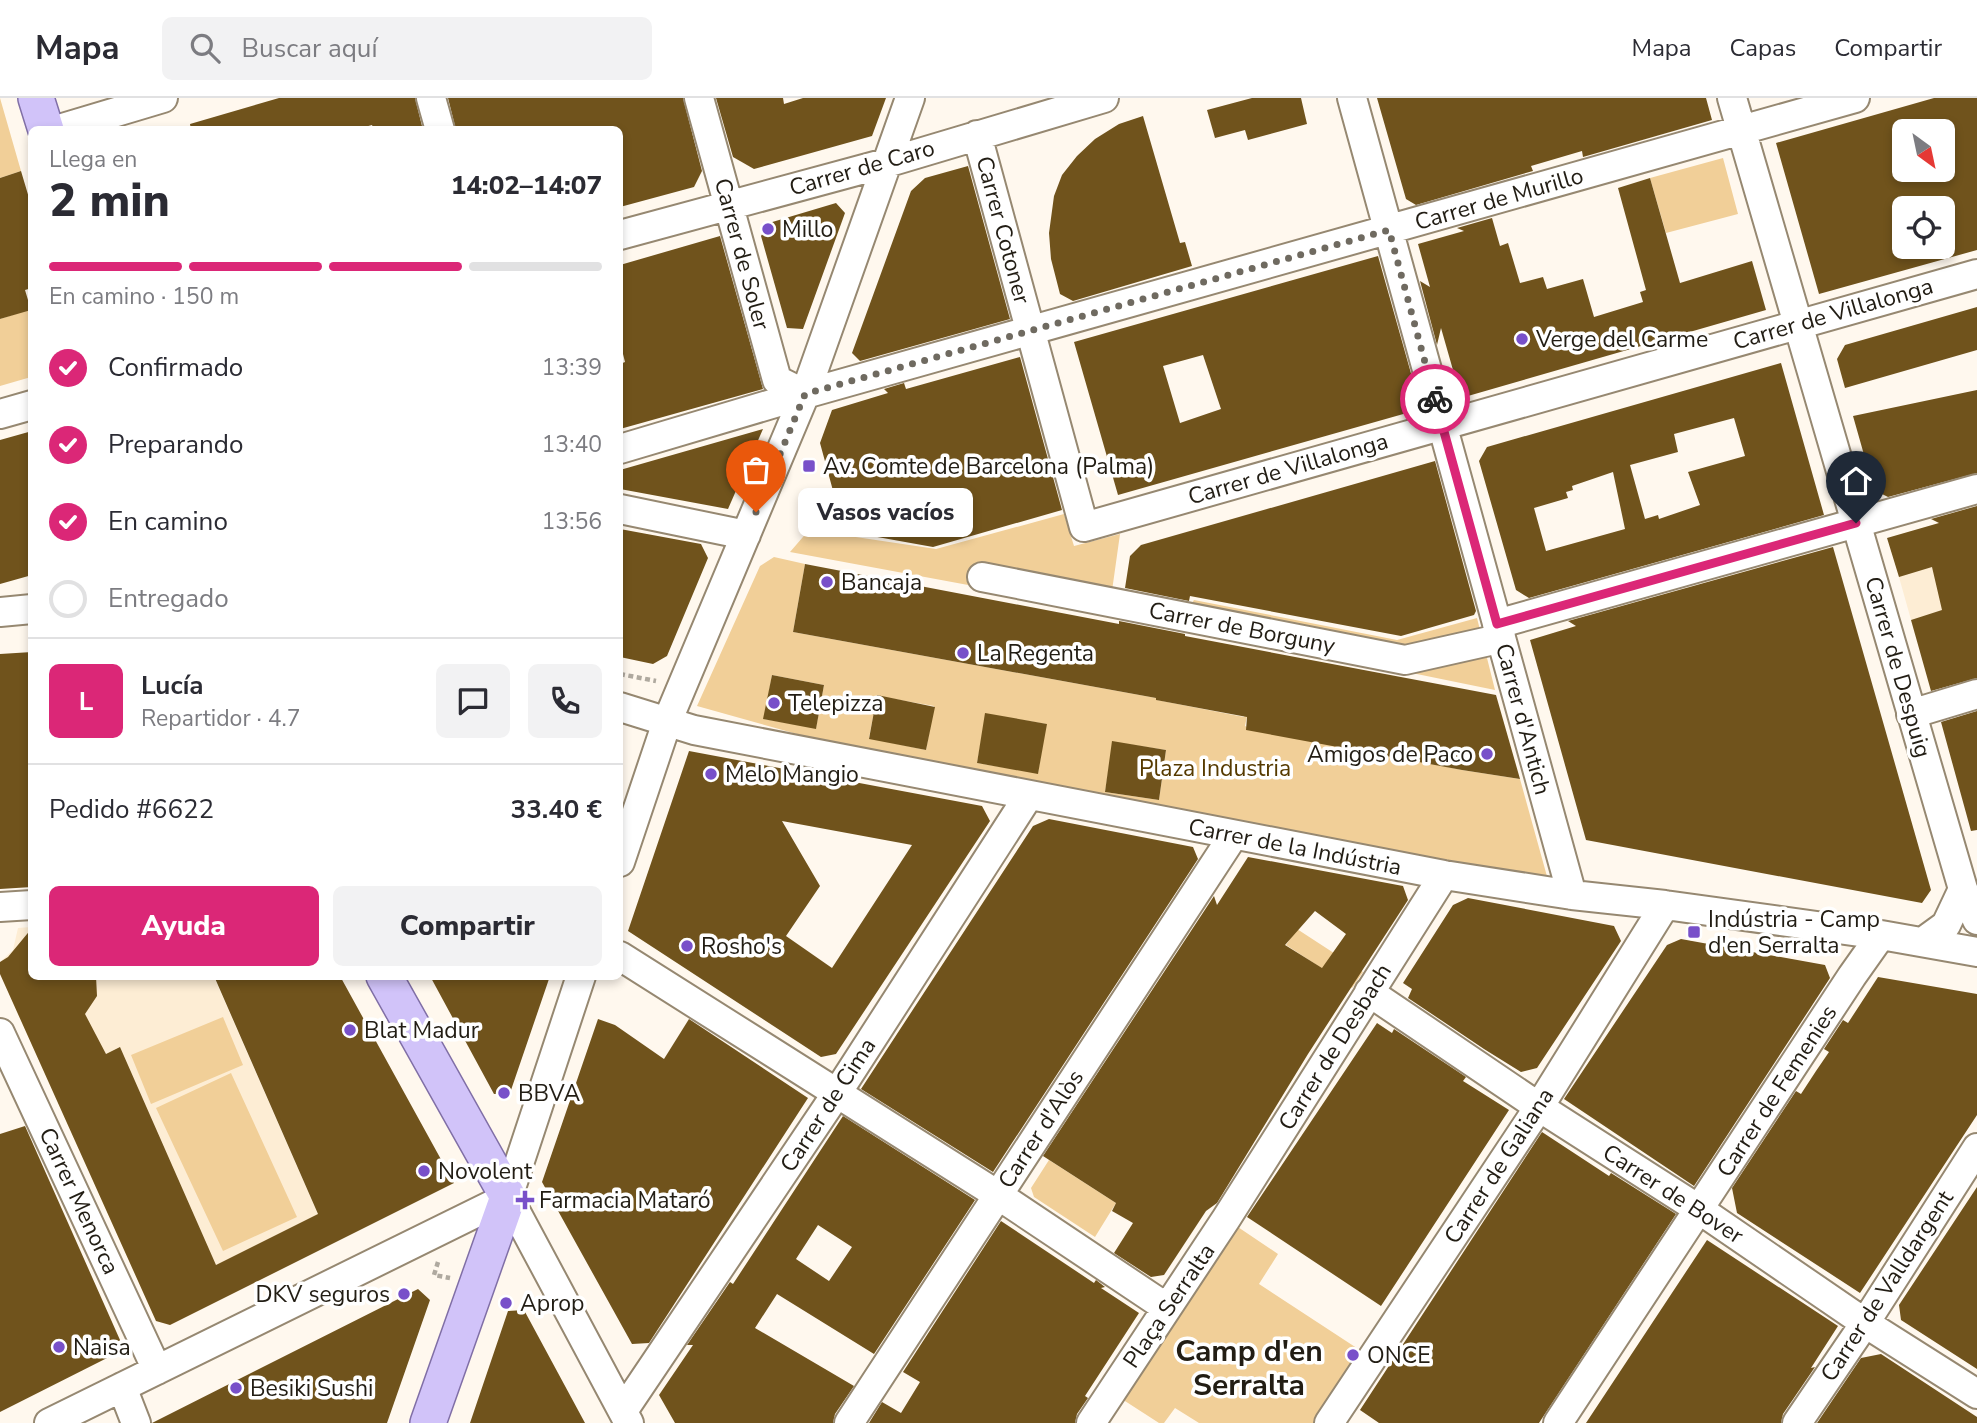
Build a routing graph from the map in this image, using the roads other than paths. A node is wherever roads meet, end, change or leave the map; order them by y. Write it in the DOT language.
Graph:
graph roads {
  1 [pos="36,98"];
  2 [pos="163,98"];
  3 [pos="430,98"];
  4 [pos="699,98"];
  5 [pos="910,98"];
  6 [pos="1104,98"];
  7 [pos="1352,98"];
  8 [pos="1732,98"];
  9 [pos="1854,98"];
  10 [pos="45,126"];
  11 [pos="69,126"];
  12 [pos="439,126"];
  13 [pos="1741,130"];
  14 [pos="977,135"];
  15 [pos="886,163"];
  16 [pos="729,205"];
  17 [pos="1389,230"];
  18 [pos="623,234"];
  19 [pos="1977,274"];
  20 [pos="1798,325"];
  21 [pos="1030,331"];
  22 [pos="805,394"];
  23 [pos="28,406"];
  24 [pos="0,414"];
  25 [pos="1443,425"];
  26 [pos="623,448"];
  27 [pos="1977,489"];
  28 [pos="623,510"];
  29 [pos="1856,523"];
  30 [pos="1084,527"];
  31 [pos="746,535"];
  32 [pos="982,577"];
  33 [pos="28,609"];
  34 [pos="0,612"];
  35 [pos="1499,630"];
  36 [pos="1977,694"];
  37 [pos="623,708"];
  38 [pos="1912,713"];
  39 [pos="667,722"];
  40 [pos="1028,795"];
  41 [pos="1233,836"];
  42 [pos="623,853"];
  43 [pos="1444,875"];
  44 [pos="1963,889"];
  45 [pos="1572,895"];
  46 [pos="28,905"];
  47 [pos="1665,905"];
  48 [pos="0,907"];
  49 [pos="1977,920"];
  50 [pos="1881,935"];
  51 [pos="1924,941"];
  52 [pos="1977,952"];
  53 [pos="623,958"];
  54 [pos="386,980"];
  55 [pos="580,980"];
  56 [pos="1369,992"];
  57 [pos="0,1033"];
  58 [pos="836,1093"];
  59 [pos="1539,1107"];
  60 [pos="1977,1148"];
  61 [pos="998,1195"];
  62 [pos="508,1197"];
  63 [pos="1700,1210"];
  64 [pos="1226,1219"];
  65 [pos="1167,1308"];
  66 [pos="1865,1323"];
  67 [pos="157,1370"];
  68 [pos="122,1387"];
  69 [pos="1977,1394"];
  70 [pos="626,1417"];
  71 [pos="1338,1420"];
  72 [pos="49,1423"];
  73 [pos="136,1423"];
  74 [pos="428,1423"];
  75 [pos="849,1423"];
  76 [pos="1091,1423"];
  77 [pos="1559,1423"];
  78 [pos="1797,1423"];
  1 -- 10 [label="main road"];
  2 -- 11 [label="street"];
  3 -- 12 [label="street"];
  4 -- 16 [label="street, Carrer de Soler"];
  5 -- 15 [label="street"];
  6 -- 14 [label="street, Carrer de Caro"];
  7 -- 17 [label="street, Carrer d'Antich"];
  8 -- 13 [label="street, Carrer de Despuig"];
  9 -- 13 [label="street, Carrer de Murillo"];
  13 -- 17 [label="street, Carrer de Murillo"];
  13 -- 20 [label="street, Carrer de Despuig"];
  14 -- 15 [label="street, Carrer de Caro"];
  14 -- 21 [label="street, Carrer Cotoner"];
  15 -- 16 [label="street, Carrer de Caro"];
  15 -- 22 [label="street"];
  16 -- 18 [label="street, Carrer de Caro"];
  16 -- 22 [label="street, Carrer de Soler"];
  17 -- 21 [label="street, Carrer de Murillo"];
  17 -- 25 [label="street, Carrer d'Antich"];
  19 -- 20 [label="street, Carrer de Villalonga"];
  20 -- 25 [label="street, Carrer de Villalonga"];
  20 -- 29 [label="street, Carrer de Despuig"];
  21 -- 22 [label="street, Carrer de Murillo"];
  21 -- 30 [label="street, Carrer Cotoner"];
  22 -- 26 [label="street, Carrer de Murillo"];
  22 -- 31 [label="street"];
  23 -- 24 [label="street"];
  25 -- 30 [label="street, Carrer de Villalonga"];
  25 -- 35 [label="street, Carrer d'Antich"];
  27 -- 29 [label="street, Carrer de Borguny"];
  28 -- 31 [label="street"];
  29 -- 35 [label="street, Carrer de Borguny"];
  29 -- 38 [label="street, Carrer de Despuig"];
  31 -- 39 [label="street"];
  32 -- 35 [label="street, Carrer de Borguny"];
  33 -- 34 [label="street"];
  35 -- 45 [label="street, Carrer d'Antich"];
  36 -- 38 [label="street"];
  37 -- 39 [label="street, Carrer de la Indústria"];
  38 -- 44 [label="street, Carrer de Despuig"];
  39 -- 40 [label="street, Carrer de la Indústria"];
  39 -- 42 [label="street"];
  40 -- 41 [label="street, Carrer de la Indústria"];
  40 -- 58 [label="street, Carrer de Cima"];
  41 -- 43 [label="street, Carrer de la Indústria"];
  41 -- 61 [label="street, Carrer d'Alòs"];
  43 -- 45 [label="street, Carrer de la Indústria"];
  43 -- 56 [label="street, Carrer de Desbach"];
  44 -- 49 [label="street, Carrer de Despuig"];
  44 -- 51 [label="street"];
  45 -- 47 [label="street, Carrer de la Indústria"];
  46 -- 48 [label="street"];
  47 -- 50 [label="street, Carrer de la Indústria"];
  47 -- 59 [label="street, Carrer de Galiana"];
  50 -- 51 [label="street, Carrer de la Indústria"];
  50 -- 63 [label="street, Carrer de Femenies"];
  51 -- 52 [label="street, Carrer de la Indústria"];
  53 -- 58 [label="street"];
  54 -- 62 [label="main road"];
  55 -- 62 [label="street"];
  56 -- 59 [label="street, Carrer de Bover"];
  56 -- 64 [label="street, Carrer de Desbach"];
  57 -- 67 [label="street, Carrer Menorca"];
  58 -- 61 [label="street"];
  58 -- 70 [label="street, Carrer de Cima"];
  59 -- 63 [label="street, Carrer de Bover"];
  59 -- 71 [label="street, Carrer de Galiana"];
  60 -- 66 [label="street, Carrer de Valldargent"];
  61 -- 65 [label="street"];
  61 -- 75 [label="street, Carrer d'Alòs"];
  62 -- 67 [label="street"];
  62 -- 70 [label="street"];
  62 -- 74 [label="main road"];
  63 -- 66 [label="street, Carrer de Bover"];
  63 -- 77 [label="street, Carrer de Femenies"];
  64 -- 65 [label="street, Plaça Serralta"];
  65 -- 76 [label="street, Plaça Serralta"];
  66 -- 69 [label="street, Carrer de Bover"];
  66 -- 78 [label="street, Carrer de Valldargent"];
  67 -- 68 [label="street"];
  68 -- 72 [label="street"];
  68 -- 73 [label="street"];
}
